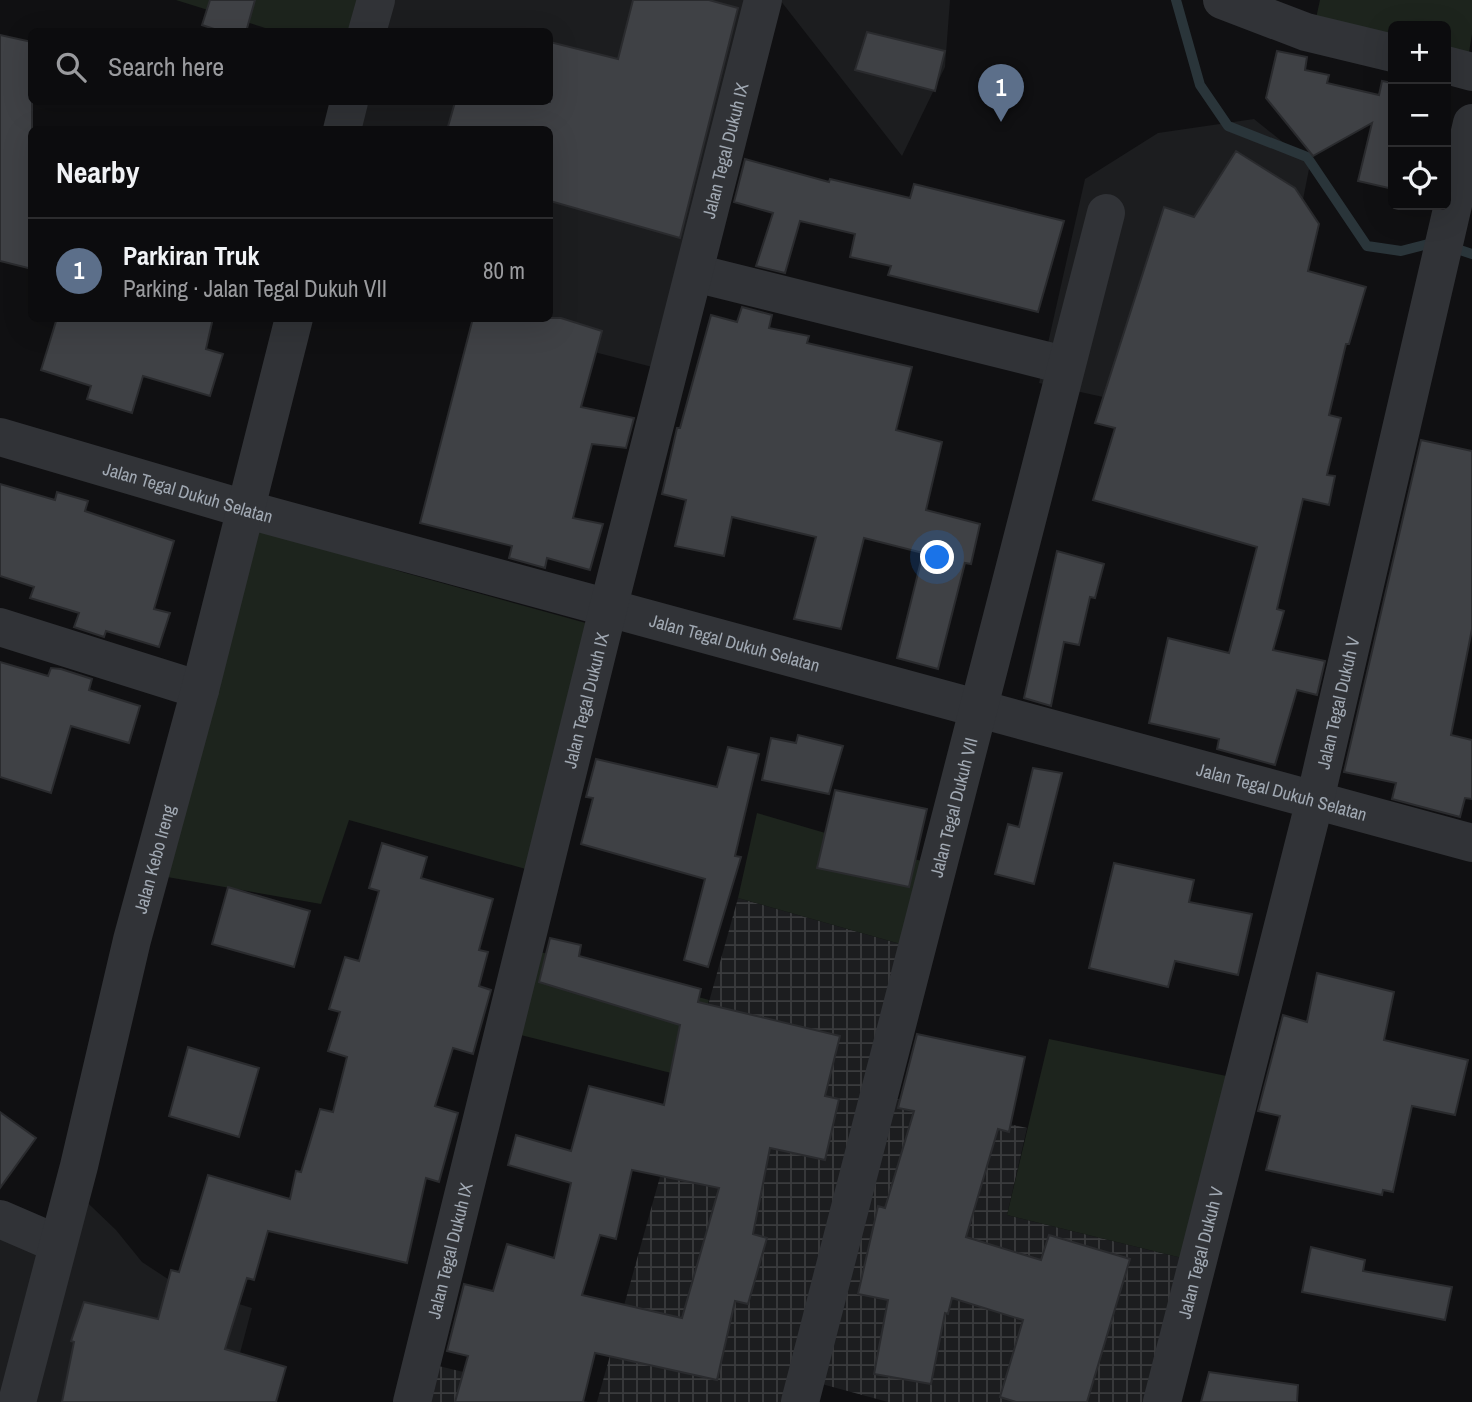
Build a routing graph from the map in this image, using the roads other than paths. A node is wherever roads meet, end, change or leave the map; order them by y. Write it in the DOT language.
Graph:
graph roads {
  1 [pos="376,0"];
  2 [pos="763,0"];
  3 [pos="1222,0"];
  4 [pos="369,28"];
  5 [pos="1388,52"];
  6 [pos="1451,66"];
  7 [pos="1472,72"];
  8 [pos="348,105"];
  9 [pos="1472,123"];
  10 [pos="343,126"];
  11 [pos="1106,212"];
  12 [pos="695,272"];
  13 [pos="293,322"];
  14 [pos="1064,365"];
  15 [pos="0,437"];
  16 [pos="245,509"];
  17 [pos="608,609"];
  18 [pos="0,627"];
  19 [pos="200,690"];
  20 [pos="977,710"];
  21 [pos="1315,800"];
  22 [pos="1472,843"];
  23 [pos="0,1219"];
  24 [pos="58,1244"];
  25 [pos="17,1402"];
  26 [pos="412,1402"];
  27 [pos="800,1402"];
  28 [pos="1162,1402"];
  1 -- 4 [label="street"];
  2 -- 12 [label="street, Jalan Tegal Dukuh IX"];
  3 -- 5 [label="street"];
  6 -- 7 [label="street"];
  8 -- 10 [label="street"];
  9 -- 21 [label="street, Jalan Tegal Dukuh V"];
  11 -- 14 [label="street, Jalan Tegal Dukuh VII"];
  12 -- 14 [label="street"];
  12 -- 17 [label="street, Jalan Tegal Dukuh IX"];
  13 -- 16 [label="street, Jalan Kebo Ireng"];
  14 -- 20 [label="street, Jalan Tegal Dukuh VII"];
  15 -- 16 [label="street, Jalan Tegal Dukuh Selatan"];
  16 -- 17 [label="street, Jalan Tegal Dukuh Selatan"];
  16 -- 19 [label="street, Jalan Kebo Ireng"];
  17 -- 20 [label="street, Jalan Tegal Dukuh Selatan"];
  17 -- 26 [label="street, Jalan Tegal Dukuh IX"];
  18 -- 19 [label="street"];
  19 -- 24 [label="street, Jalan Kebo Ireng"];
  20 -- 21 [label="street, Jalan Tegal Dukuh Selatan"];
  20 -- 27 [label="street, Jalan Tegal Dukuh VII"];
  21 -- 22 [label="street, Jalan Tegal Dukuh Selatan"];
  21 -- 28 [label="street, Jalan Tegal Dukuh V"];
  23 -- 24 [label="street"];
  24 -- 25 [label="street, Jalan Kebo Ireng"];
}
